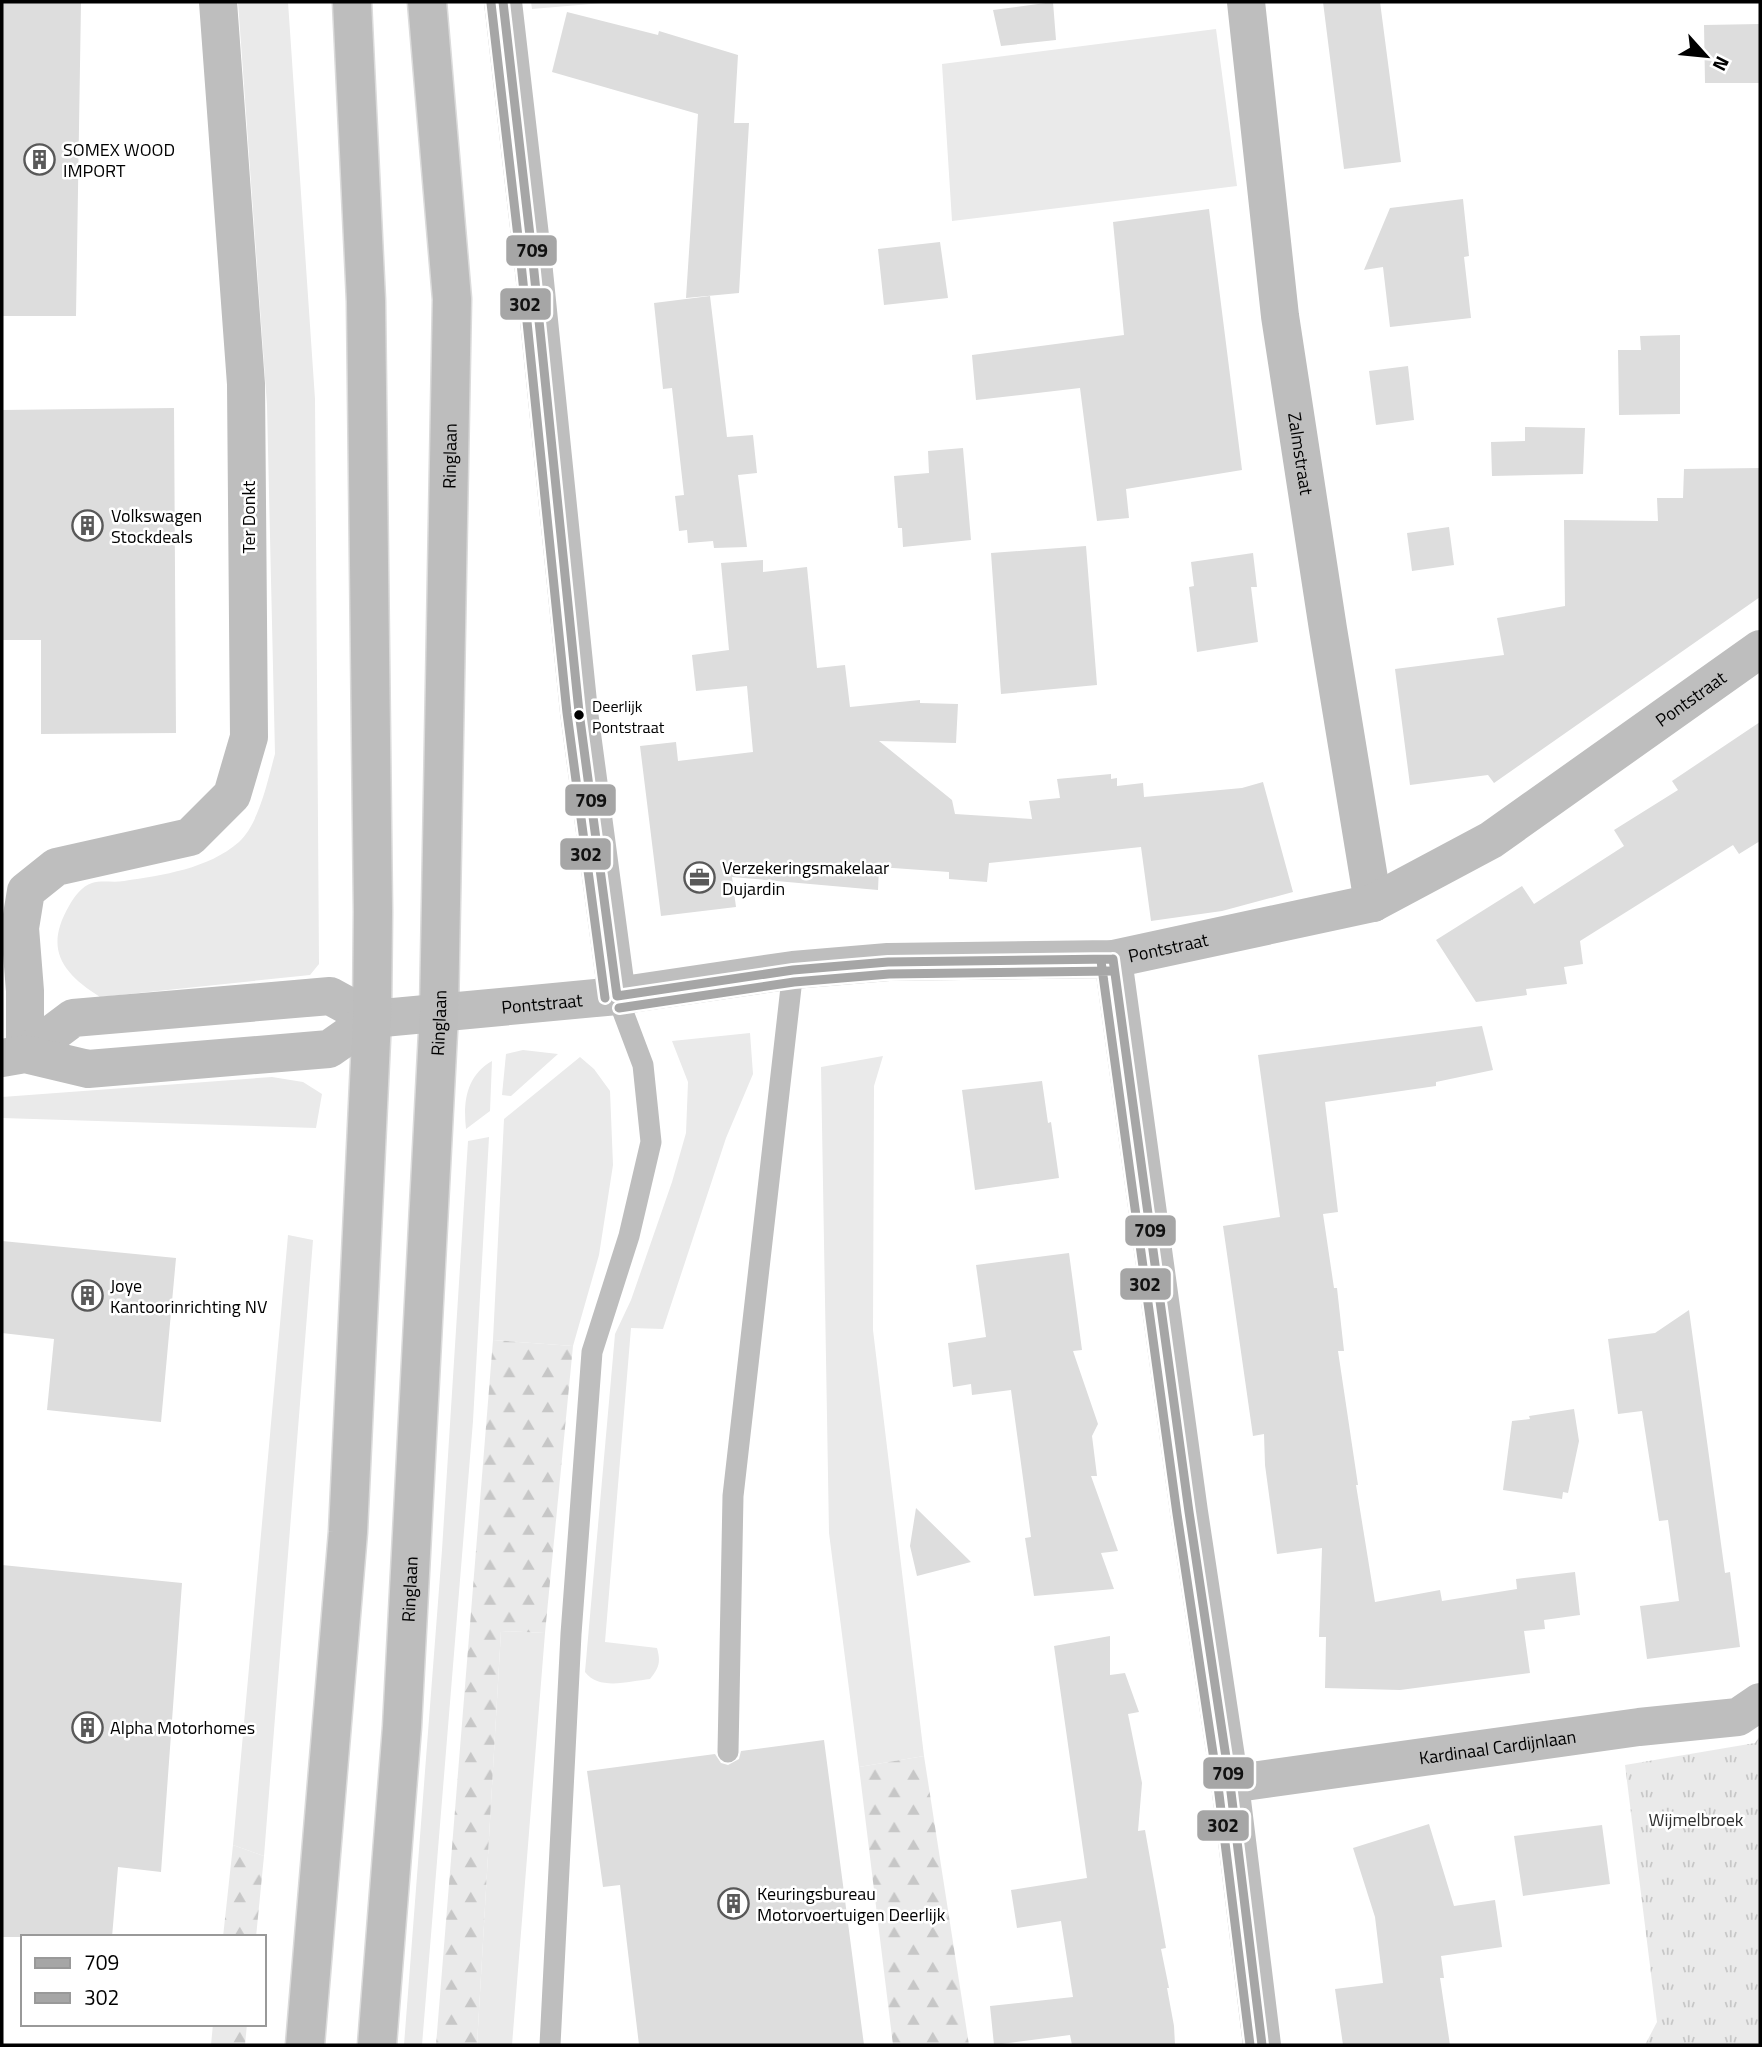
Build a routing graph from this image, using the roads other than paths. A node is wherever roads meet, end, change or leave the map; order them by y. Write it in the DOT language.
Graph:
graph roads {
  1 [pos="218,2"];
  2 [pos="352,2"];
  3 [pos="427,2"];
  4 [pos="503,2"];
  5 [pos="1246,2"];
  6 [pos="1760,649"];
  7 [pos="14,888"];
  8 [pos="1373,903"];
  9 [pos="1114,959"];
  10 [pos="793,970"];
  11 [pos="617,996"];
  12 [pos="439,1013"];
  13 [pos="372,1019"];
  14 [pos="14,1056"];
  15 [pos="1760,1702"];
  16 [pos="728,1752"];
  17 [pos="1230,1784"];
  18 [pos="305,2045"];
  19 [pos="377,2045"];
  20 [pos="550,2045"];
  21 [pos="1262,2045"];
  1 -- 7 [label="street, Ter Donkt"];
  2 -- 13 [label="main road"];
  3 -- 12 [label="main road, Ringlaan"];
  4 -- 11 [label="street"];
  5 -- 8 [label="street, Zalmstraat"];
  6 -- 8 [label="street, Pontstraat"];
  7 -- 14 [label="street, Ter Donkt"];
  8 -- 9 [label="street, Pontstraat"];
  9 -- 10 [label="street, Pontstraat"];
  9 -- 17 [label="street"];
  10 -- 11 [label="street, Pontstraat"];
  10 -- 16 [label="lane"];
  11 -- 12 [label="street, Pontstraat"];
  11 -- 20 [label="lane"];
  12 -- 13 [label="street, Pontstraat"];
  12 -- 19 [label="main road, Ringlaan"];
  13 -- 14 [label="street, Pontstraat"];
  13 -- 14 [label="street"];
  13 -- 18 [label="main road"];
  15 -- 17 [label="street, Kardinaal Cardijnlaan"];
  17 -- 21 [label="street"];
}
